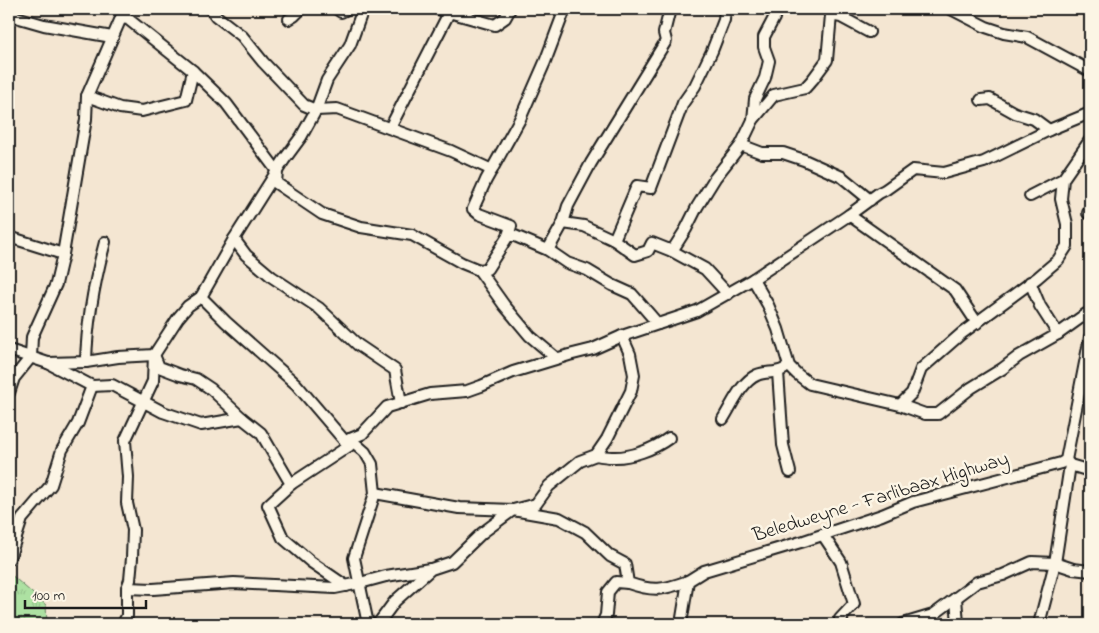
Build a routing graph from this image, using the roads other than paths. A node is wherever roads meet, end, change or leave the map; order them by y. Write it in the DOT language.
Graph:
graph roads {
  1 [pos="211,9"];
  2 [pos="301,9"];
  3 [pos="337,9"];
  4 [pos="347,9"];
  5 [pos="363,9"];
  6 [pos="438,9"];
  7 [pos="510,9"];
  8 [pos="565,9"];
  9 [pos="670,9"];
  10 [pos="725,9"];
  11 [pos="774,9"];
  12 [pos="951,9"];
  13 [pos="450,11"];
  14 [pos="832,12"];
  15 [pos="122,14"];
  16 [pos="9,15"];
  17 [pos="289,19"];
  18 [pos="870,32"];
  19 [pos="112,37"];
  20 [pos="193,71"];
  21 [pos="1090,71"];
  22 [pos="87,96"];
  23 [pos="981,100"];
  24 [pos="316,110"];
  25 [pos="1090,113"];
  26 [pos="753,120"];
  27 [pos="390,128"];
  28 [pos="1048,130"];
  29 [pos="1090,140"];
  30 [pos="742,145"];
  31 [pos="492,170"];
  32 [pos="277,171"];
  33 [pos="1063,178"];
  34 [pos="1030,196"];
  35 [pos="870,200"];
  36 [pos="849,215"];
  37 [pos="563,224"];
  38 [pos="508,236"];
  39 [pos="9,237"];
  40 [pos="234,239"];
  41 [pos="614,240"];
  42 [pos="105,242"];
  43 [pos="548,250"];
  44 [pos="672,251"];
  45 [pos="63,254"];
  46 [pos="479,270"];
  47 [pos="753,279"];
  48 [pos="1030,282"];
  49 [pos="728,294"];
  50 [pos="201,297"];
  51 [pos="1090,316"];
  52 [pos="977,323"];
  53 [pos="658,324"];
  54 [pos="1058,334"];
  55 [pos="622,336"];
  56 [pos="1090,337"];
  57 [pos="9,350"];
  58 [pos="154,355"];
  59 [pos="31,357"];
  60 [pos="556,358"];
  61 [pos="86,362"];
  62 [pos="48,363"];
  63 [pos="789,366"];
  64 [pos="778,372"];
  65 [pos="92,386"];
  66 [pos="9,393"];
  67 [pos="144,402"];
  68 [pos="401,403"];
  69 [pos="900,405"];
  70 [pos="242,418"];
  71 [pos="723,419"];
  72 [pos="669,438"];
  73 [pos="350,443"];
  74 [pos="596,455"];
  75 [pos="1068,463"];
  76 [pos="1090,471"];
  77 [pos="790,472"];
  78 [pos="292,484"];
  79 [pos="374,493"];
  80 [pos="513,510"];
  81 [pos="823,535"];
  82 [pos="9,559"];
  83 [pos="1055,563"];
  84 [pos="431,569"];
  85 [pos="1090,571"];
  86 [pos="688,581"];
  87 [pos="360,583"];
  88 [pos="628,583"];
  89 [pos="346,586"];
  90 [pos="127,588"];
  91 [pos="956,598"];
  92 [pos="123,624"];
  93 [pos="368,624"];
  94 [pos="378,624"];
  95 [pos="602,624"];
  96 [pos="681,624"];
  97 [pos="842,624"];
  98 [pos="903,624"];
  99 [pos="958,624"];
  100 [pos="1039,624"];
  1 -- 24 [label="street"];
  2 -- 17 [label="street"];
  3 -- 4 [label="street"];
  5 -- 24 [label="street"];
  6 -- 13 [label="street"];
  7 -- 13 [label="street"];
  8 -- 31 [label="street"];
  9 -- 37 [label="street"];
  10 -- 41 [label="street"];
  11 -- 26 [label="street"];
  12 -- 21 [label="street"];
  13 -- 27 [label="street"];
  14 -- 18 [label="street"];
  14 -- 26 [label="street"];
  15 -- 19 [label="street"];
  15 -- 20 [label="street"];
  16 -- 19 [label="street"];
  19 -- 22 [label="street"];
  20 -- 22 [label="street"];
  20 -- 32 [label="street"];
  22 -- 45 [label="street"];
  23 -- 28 [label="street"];
  24 -- 27 [label="street"];
  24 -- 32 [label="street"];
  25 -- 28 [label="street"];
  26 -- 30 [label="street"];
  27 -- 31 [label="street"];
  28 -- 35 [label="street"];
  29 -- 33 [label="street"];
  30 -- 35 [label="street"];
  30 -- 44 [label="street"];
  31 -- 38 [label="street"];
  32 -- 40 [label="street"];
  32 -- 46 [label="street"];
  33 -- 34 [label="street"];
  33 -- 48 [label="street"];
  35 -- 36 [label="street"];
  36 -- 47 [label="street"];
  36 -- 52 [label="street"];
  37 -- 41 [label="street"];
  37 -- 43 [label="street"];
  38 -- 43 [label="street"];
  38 -- 46 [label="street"];
  39 -- 45 [label="street"];
  40 -- 50 [label="street"];
  40 -- 68 [label="street"];
  41 -- 44 [label="street"];
  42 -- 61 [label="street"];
  43 -- 53 [label="street"];
  44 -- 49 [label="street"];
  45 -- 59 [label="street"];
  46 -- 60 [label="street"];
  47 -- 49 [label="street"];
  47 -- 63 [label="street"];
  48 -- 52 [label="street"];
  48 -- 54 [label="street"];
  49 -- 53 [label="street"];
  50 -- 58 [label="street"];
  50 -- 73 [label="street"];
  51 -- 54 [label="street"];
  52 -- 69 [label="street"];
  53 -- 55 [label="street"];
  54 -- 69 [label="street"];
  55 -- 60 [label="street"];
  55 -- 74 [label="street"];
  56 -- 75 [label="street"];
  57 -- 59 [label="street"];
  58 -- 61 [label="street"];
  58 -- 67 [label="street"];
  58 -- 70 [label="street"];
  59 -- 62 [label="street"];
  59 -- 66 [label="street"];
  60 -- 68 [label="street"];
  61 -- 62 [label="street"];
  62 -- 65 [label="street"];
  63 -- 64 [label="street"];
  63 -- 69 [label="street"];
  64 -- 71 [label="street"];
  64 -- 77 [label="street"];
  65 -- 67 [label="street"];
  65 -- 82 [label="street"];
  67 -- 70 [label="street"];
  67 -- 90 [label="street"];
  68 -- 73 [label="street"];
  70 -- 78 [label="street"];
  72 -- 74 [label="street"];
  73 -- 78 [label="street"];
  73 -- 79 [label="street"];
  74 -- 80 [label="street"];
  75 -- 76 [label="street"];
  75 -- 81 [label="street, Beledweyne - Farlibaax Highway"];
  75 -- 83 [label="street"];
  78 -- 89 [label="street"];
  79 -- 80 [label="street"];
  79 -- 87 [label="street"];
  80 -- 84 [label="street"];
  80 -- 88 [label="street"];
  81 -- 86 [label="street, Beledweyne - Farlibaax Highway"];
  81 -- 97 [label="street"];
  83 -- 85 [label="street"];
  83 -- 91 [label="street"];
  83 -- 100 [label="street"];
  84 -- 87 [label="street"];
  84 -- 94 [label="street"];
  86 -- 88 [label="street, Beledweyne - Farlibaax Highway"];
  86 -- 96 [label="street"];
  87 -- 89 [label="street"];
  87 -- 93 [label="street"];
  88 -- 95 [label="street"];
  89 -- 90 [label="street"];
  90 -- 92 [label="street"];
  91 -- 98 [label="street"];
  91 -- 99 [label="street"];
}
